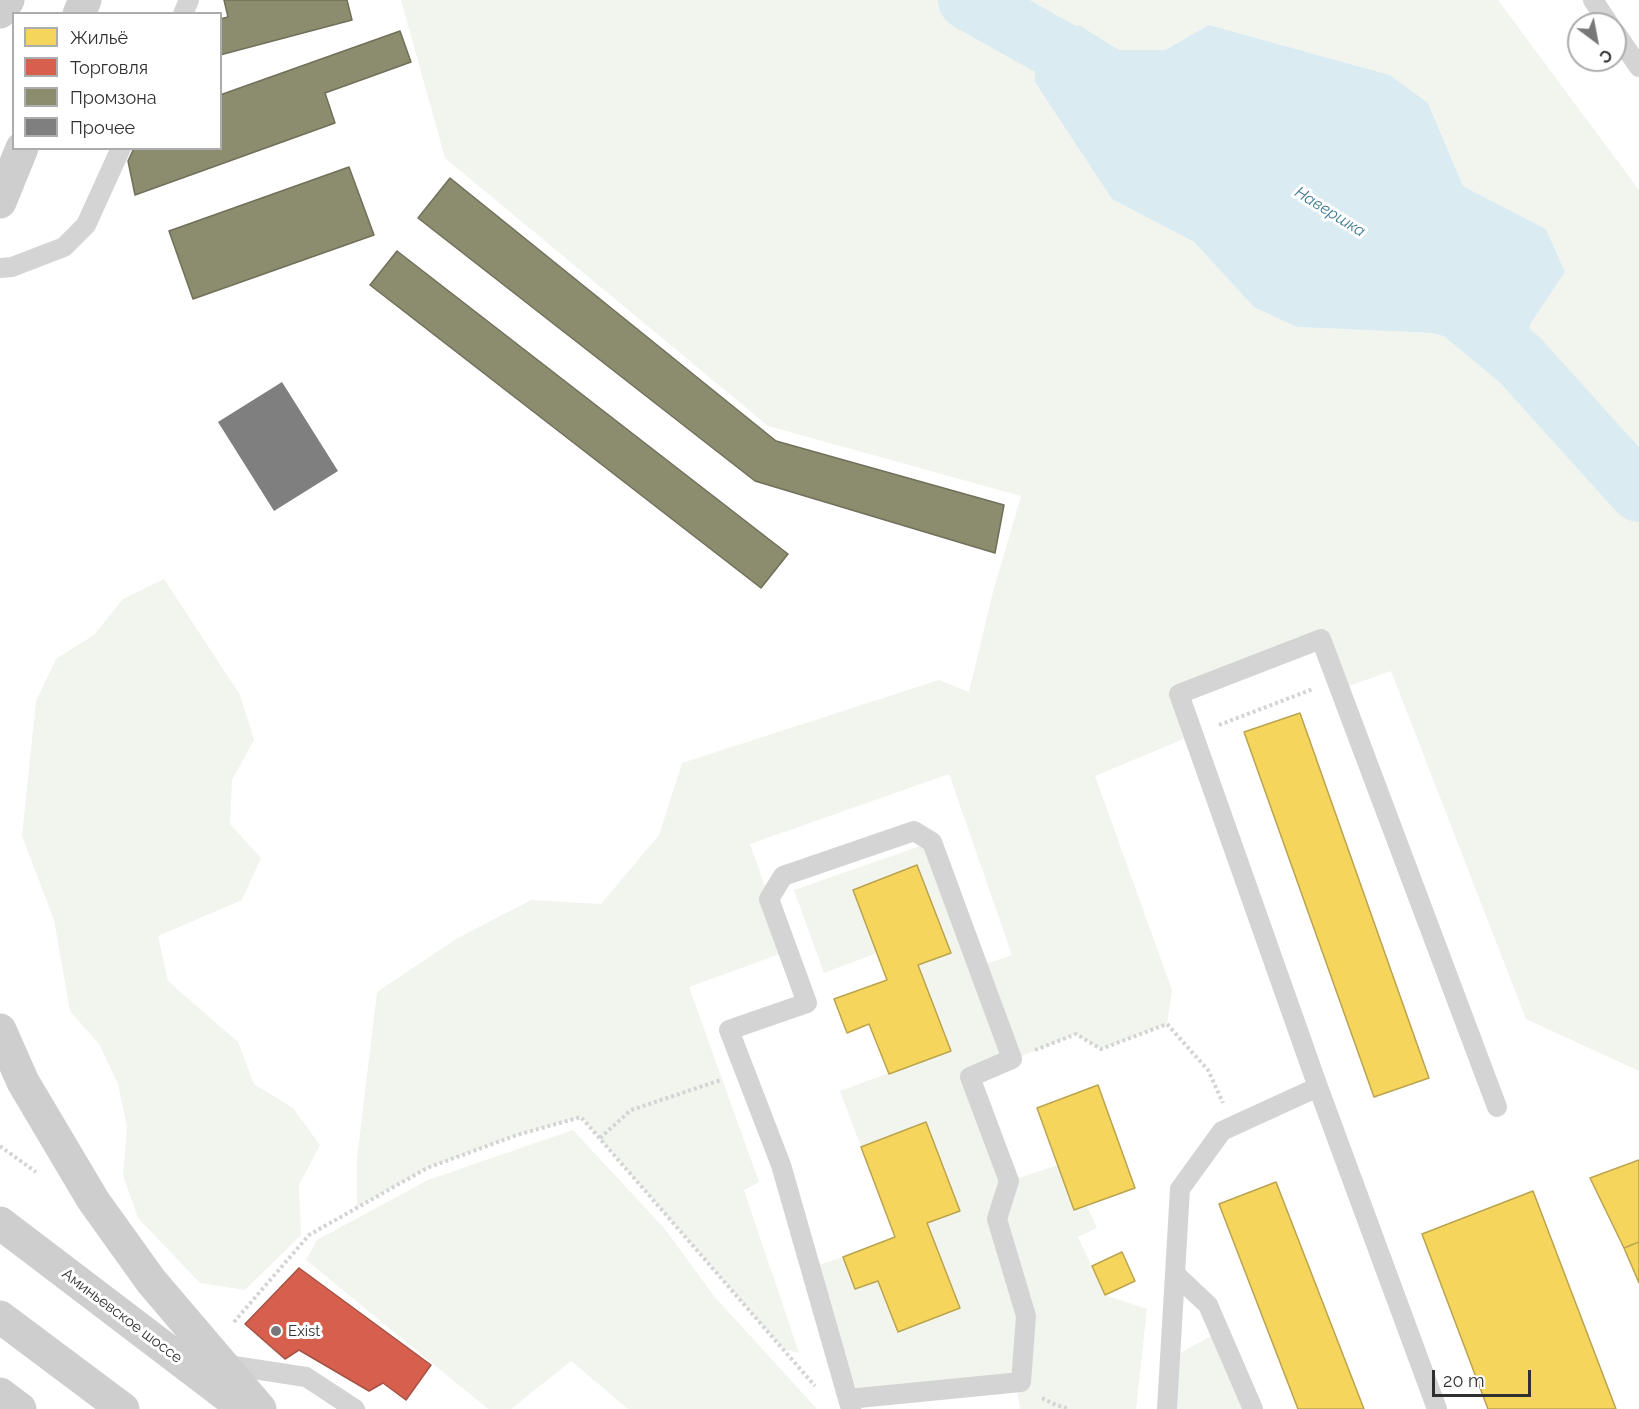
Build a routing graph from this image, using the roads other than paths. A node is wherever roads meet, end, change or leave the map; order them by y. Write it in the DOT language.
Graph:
graph roads {
  1 [pos="8,0"];
  2 [pos="0,12"];
  3 [pos="1627,50"];
  4 [pos="1639,67"];
  5 [pos="21,150"];
  6 [pos="120,150"];
  7 [pos="0,202"];
  8 [pos="0,268"];
  9 [pos="0,1030"];
  10 [pos="1318,1087"];
  11 [pos="1497,1107"];
  12 [pos="0,1223"];
  13 [pos="1175,1274"];
  14 [pos="0,1317"];
  15 [pos="220,1364"];
  16 [pos="0,1394"];
  17 [pos="849,1404"];
  18 [pos="20,1409"];
  19 [pos="123,1409"];
  20 [pos="245,1409"];
  21 [pos="260,1409"];
  22 [pos="355,1409"];
  23 [pos="1167,1409"];
  24 [pos="1253,1409"];
  25 [pos="1437,1409"];
  1 -- 2 [label="main road"];
  3 -- 4 [label="lane"];
  5 -- 7 [label="main road"];
  6 -- 8 [label="lane"];
  9 -- 15 [label="main road"];
  10 -- 11 [label="lane"];
  10 -- 13 [label="lane"];
  10 -- 25 [label="lane"];
  12 -- 20 [label="main road, Аминьевское шоссе"];
  13 -- 23 [label="lane"];
  13 -- 24 [label="lane"];
  14 -- 19 [label="main road"];
  15 -- 21 [label="main road"];
  15 -- 22 [label="lane"];
  16 -- 18 [label="main road"];
  17 -- 17 [label="lane"];
}
